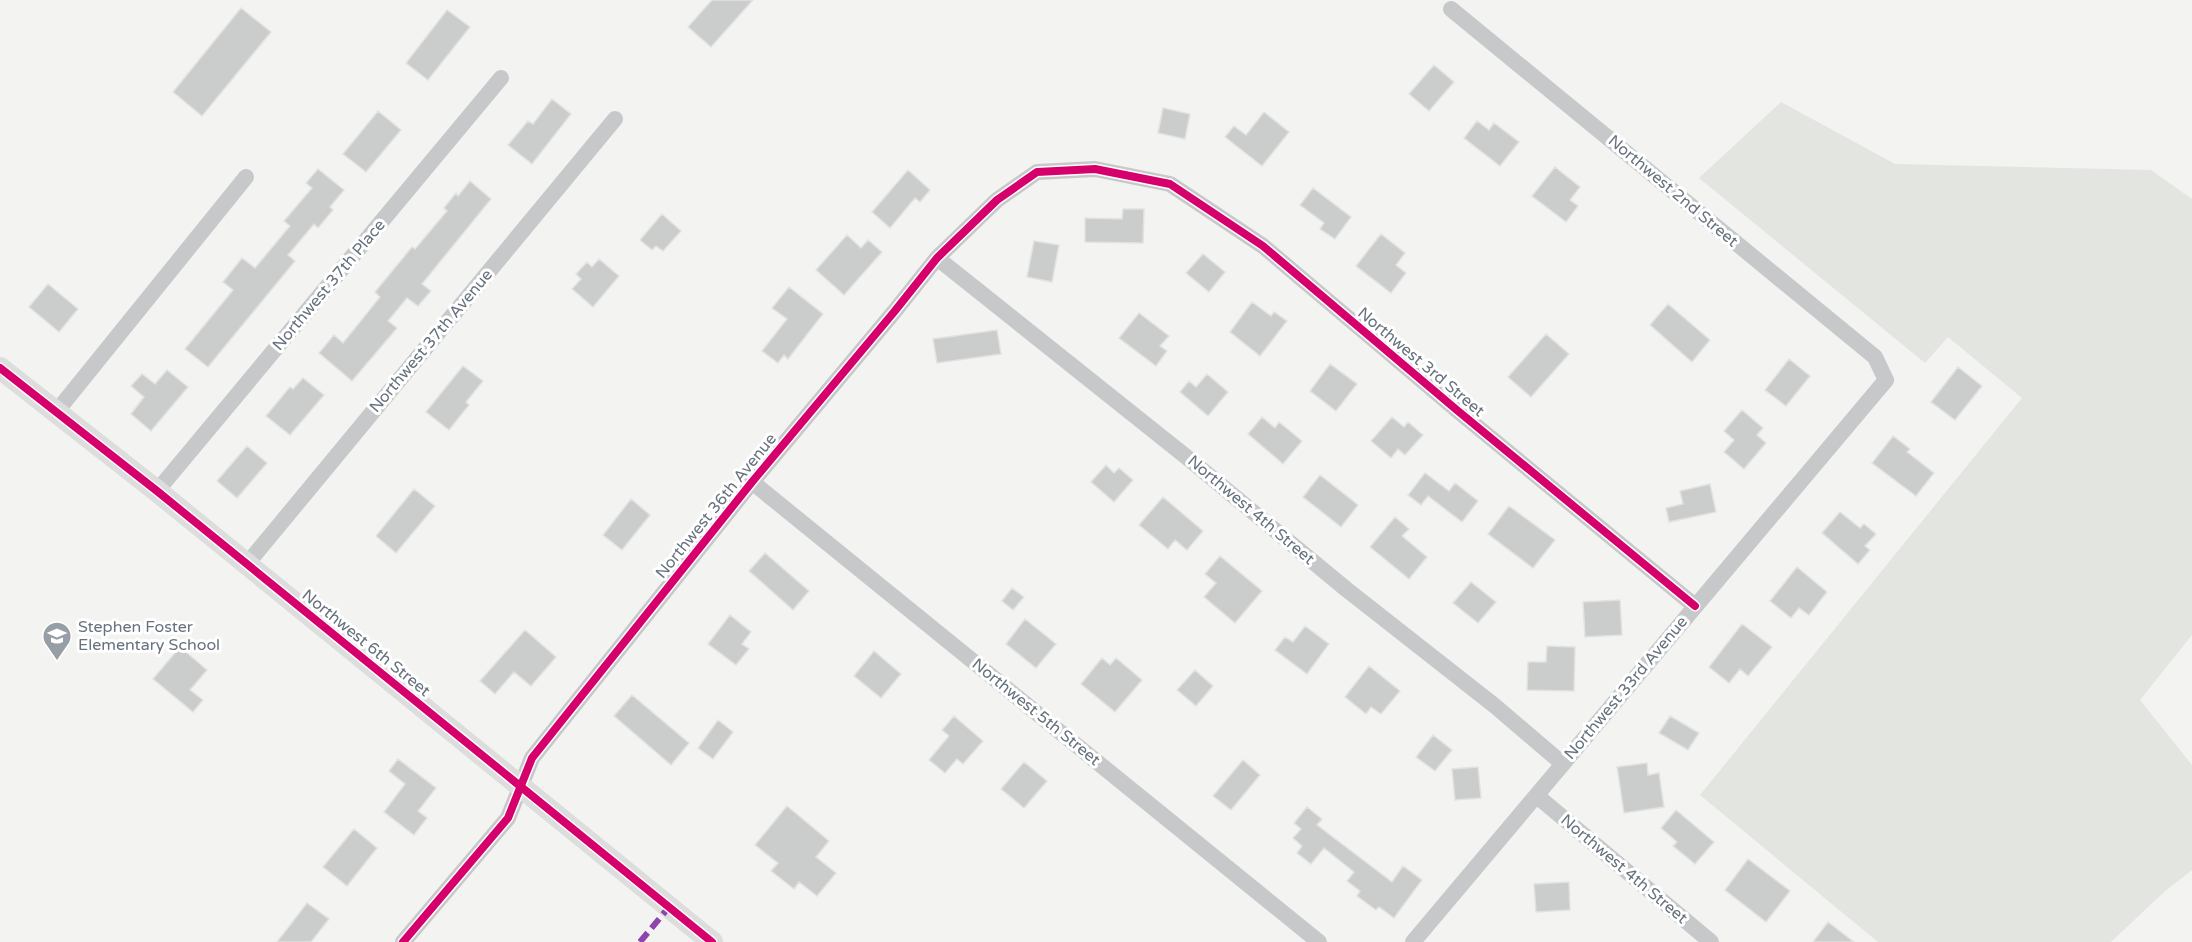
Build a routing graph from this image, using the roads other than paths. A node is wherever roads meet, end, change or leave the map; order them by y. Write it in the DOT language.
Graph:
graph roads {
  1 [pos="1451,9"];
  2 [pos="501,78"];
  3 [pos="615,119"];
  4 [pos="1112,173"];
  5 [pos="246,177"];
  6 [pos="937,258"];
  7 [pos="0,368"];
  8 [pos="1886,380"];
  9 [pos="57,411"];
  10 [pos="752,482"];
  11 [pos="157,491"];
  12 [pos="247,564"];
  13 [pos="1695,606"];
  14 [pos="1563,764"];
  15 [pos="521,786"];
  16 [pos="1537,796"];
  17 [pos="403,942"];
  18 [pos="712,942"];
  19 [pos="1319,942"];
  20 [pos="1413,942"];
  21 [pos="1711,942"];
  1 -- 8 [label="street, Northwest 2nd Street"];
  2 -- 11 [label="street, Northwest 37th Place"];
  3 -- 12 [label="street, Northwest 37th Avenue"];
  4 -- 6 [label="street, Northwest 36th Avenue"];
  4 -- 13 [label="street, Northwest 3rd Street"];
  5 -- 9 [label="street"];
  6 -- 10 [label="street, Northwest 36th Avenue"];
  6 -- 14 [label="street, Northwest 4th Street"];
  7 -- 9 [label="main road, Northwest 6th Street"];
  8 -- 13 [label="street, Northwest 33rd Avenue"];
  9 -- 11 [label="main road, Northwest 6th Street"];
  10 -- 15 [label="street, Northwest 36th Avenue"];
  10 -- 19 [label="street, Northwest 5th Street"];
  11 -- 12 [label="main road, Northwest 6th Street"];
  12 -- 15 [label="main road, Northwest 6th Street"];
  13 -- 14 [label="street, Northwest 33rd Avenue"];
  14 -- 16 [label="street, Northwest 33rd Avenue"];
  15 -- 17 [label="street, Northwest 36th Avenue"];
  15 -- 18 [label="main road, Northwest 6th Street"];
  16 -- 20 [label="street, Northwest 33rd Avenue"];
  16 -- 21 [label="street, Northwest 4th Street"];
}
